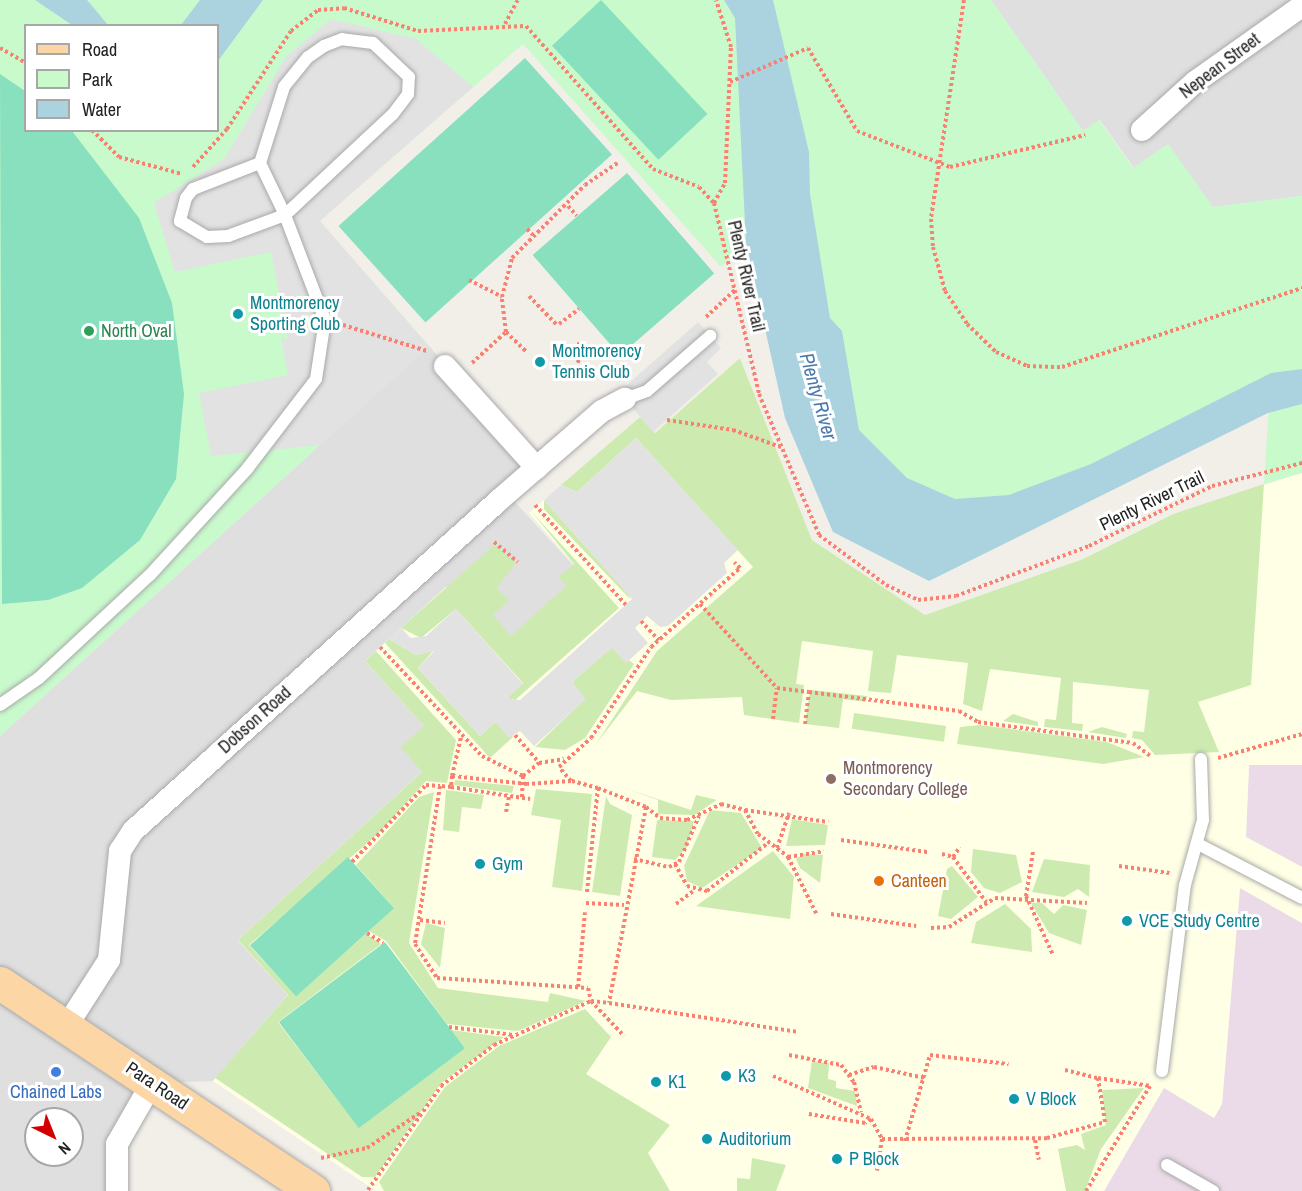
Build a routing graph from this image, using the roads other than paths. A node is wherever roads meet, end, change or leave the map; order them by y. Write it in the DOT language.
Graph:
graph roads {
  1 [pos="1302,6"];
  2 [pos="1142,130"];
  3 [pos="260,163"];
  4 [pos="285,215"];
  5 [pos="710,336"];
  6 [pos="451,372"];
  7 [pos="625,399"];
  8 [pos="537,468"];
  9 [pos="0,705"];
  10 [pos="1208,759"];
  11 [pos="1198,844"];
  12 [pos="1302,898"];
  13 [pos="0,983"];
  14 [pos="66,1027"];
  15 [pos="1162,1071"];
  16 [pos="153,1083"];
  17 [pos="1167,1165"];
  18 [pos="117,1191"];
  19 [pos="313,1191"];
  20 [pos="1213,1191"];
  1 -- 2 [label="street, Nepean Street"];
  3 -- 4 [label="lane"];
  3 -- 4 [label="lane"];
  3 -- 4 [label="lane"];
  4 -- 9 [label="lane"];
  5 -- 7 [label="lane, Dobson Road"];
  6 -- 8 [label="street"];
  7 -- 8 [label="street, Dobson Road"];
  8 -- 14 [label="street, Dobson Road"];
  10 -- 11 [label="lane"];
  11 -- 12 [label="lane"];
  11 -- 15 [label="lane"];
  13 -- 14 [label="main road, Para Road"];
  14 -- 16 [label="main road, Para Road"];
  16 -- 18 [label="street"];
  16 -- 19 [label="main road, Para Road"];
  17 -- 20 [label="lane"];
}
